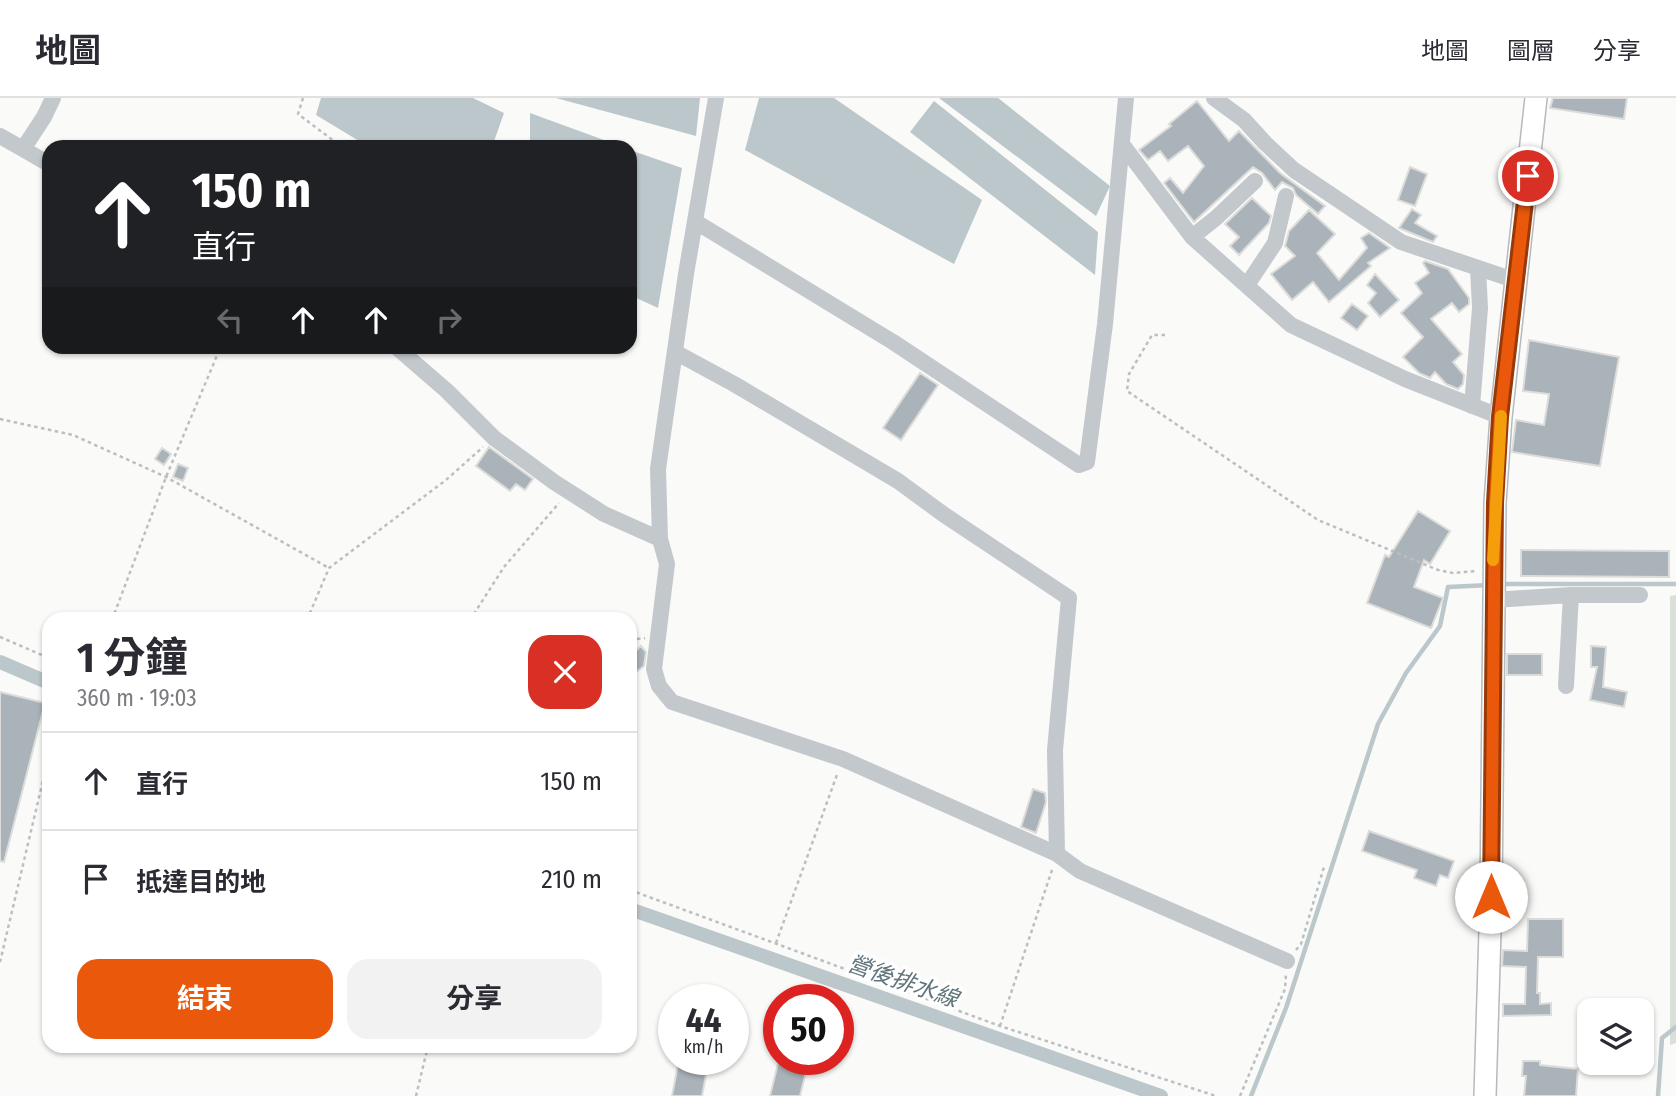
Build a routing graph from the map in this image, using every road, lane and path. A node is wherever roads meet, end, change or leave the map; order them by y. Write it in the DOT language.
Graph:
graph roads {
  1 [pos="53,98"];
  2 [pos="303,98"];
  3 [pos="716,98"];
  4 [pos="1126,98"];
  5 [pos="1214,98"];
  6 [pos="1536,98"];
  7 [pos="0,136"];
  8 [pos="333,140"];
  9 [pos="1122,144"];
  10 [pos="23,149"];
  11 [pos="42,160"];
  12 [pos="1255,181"];
  13 [pos="1286,197"];
  14 [pos="696,222"];
  15 [pos="1192,237"];
  16 [pos="1478,268"];
  17 [pos="1517,281"];
  18 [pos="1247,285"];
  19 [pos="1164,335"];
  20 [pos="675,352"];
  21 [pos="217,354"];
  22 [pos="404,354"];
  23 [pos="1472,406"];
  24 [pos="1500,417"];
  25 [pos="0,418"];
  26 [pos="494,438"];
  27 [pos="166,477"];
  28 [pos="569,492"];
  29 [pos="660,539"];
  30 [pos="329,568"];
  31 [pos="1493,568"];
  32 [pos="1571,595"];
  33 [pos="1640,595"];
  34 [pos="1493,600"];
  35 [pos="115,612"];
  36 [pos="310,612"];
  37 [pos="475,612"];
  38 [pos="0,637"];
  39 [pos="42,655"];
  40 [pos="1566,686"];
  41 [pos="843,759"];
  42 [pos="42,784"];
  43 [pos="1057,854"];
  44 [pos="1324,867"];
  45 [pos="637,893"];
  46 [pos="775,944"];
  47 [pos="0,961"];
  48 [pos="1287,961"];
  49 [pos="1000,1026"];
  50 [pos="426,1053"];
  51 [pos="416,1096"];
  52 [pos="1216,1096"];
  53 [pos="1240,1096"];
  54 [pos="1485,1096"];
  1 -- 10 [label="lane"];
  2 -- 8 [label="path"];
  3 -- 14 [label="lane"];
  4 -- 9 [label="lane"];
  5 -- 16 [label="lane"];
  6 -- 17 [label="main road"];
  7 -- 10 [label="lane"];
  9 -- 14 [label="lane"];
  9 -- 15 [label="lane"];
  10 -- 11 [label="lane"];
  12 -- 15 [label="lane"];
  13 -- 18 [label="lane"];
  14 -- 20 [label="lane"];
  15 -- 18 [label="lane"];
  16 -- 17 [label="lane"];
  16 -- 23 [label="lane"];
  17 -- 24 [label="main road"];
  18 -- 23 [label="lane"];
  19 -- 31 [label="path"];
  20 -- 29 [label="lane"];
  20 -- 43 [label="lane"];
  21 -- 27 [label="path"];
  22 -- 26 [label="lane"];
  23 -- 24 [label="lane"];
  24 -- 31 [label="main road"];
  25 -- 27 [label="path"];
  26 -- 28 [label="lane"];
  26 -- 30 [label="path"];
  27 -- 30 [label="path"];
  27 -- 35 [label="path"];
  28 -- 29 [label="lane"];
  28 -- 37 [label="path"];
  29 -- 41 [label="lane"];
  30 -- 36 [label="path"];
  31 -- 34 [label="main road"];
  32 -- 33 [label="lane"];
  32 -- 34 [label="lane"];
  32 -- 40 [label="lane"];
  34 -- 54 [label="main road"];
  38 -- 39 [label="path"];
  41 -- 43 [label="lane"];
  41 -- 46 [label="path"];
  42 -- 47 [label="path"];
  43 -- 48 [label="lane"];
  43 -- 49 [label="path"];
  44 -- 48 [label="path"];
  45 -- 46 [label="path"];
  46 -- 49 [label="path"];
  48 -- 53 [label="path"];
  49 -- 52 [label="path"];
  50 -- 51 [label="path"];
}
